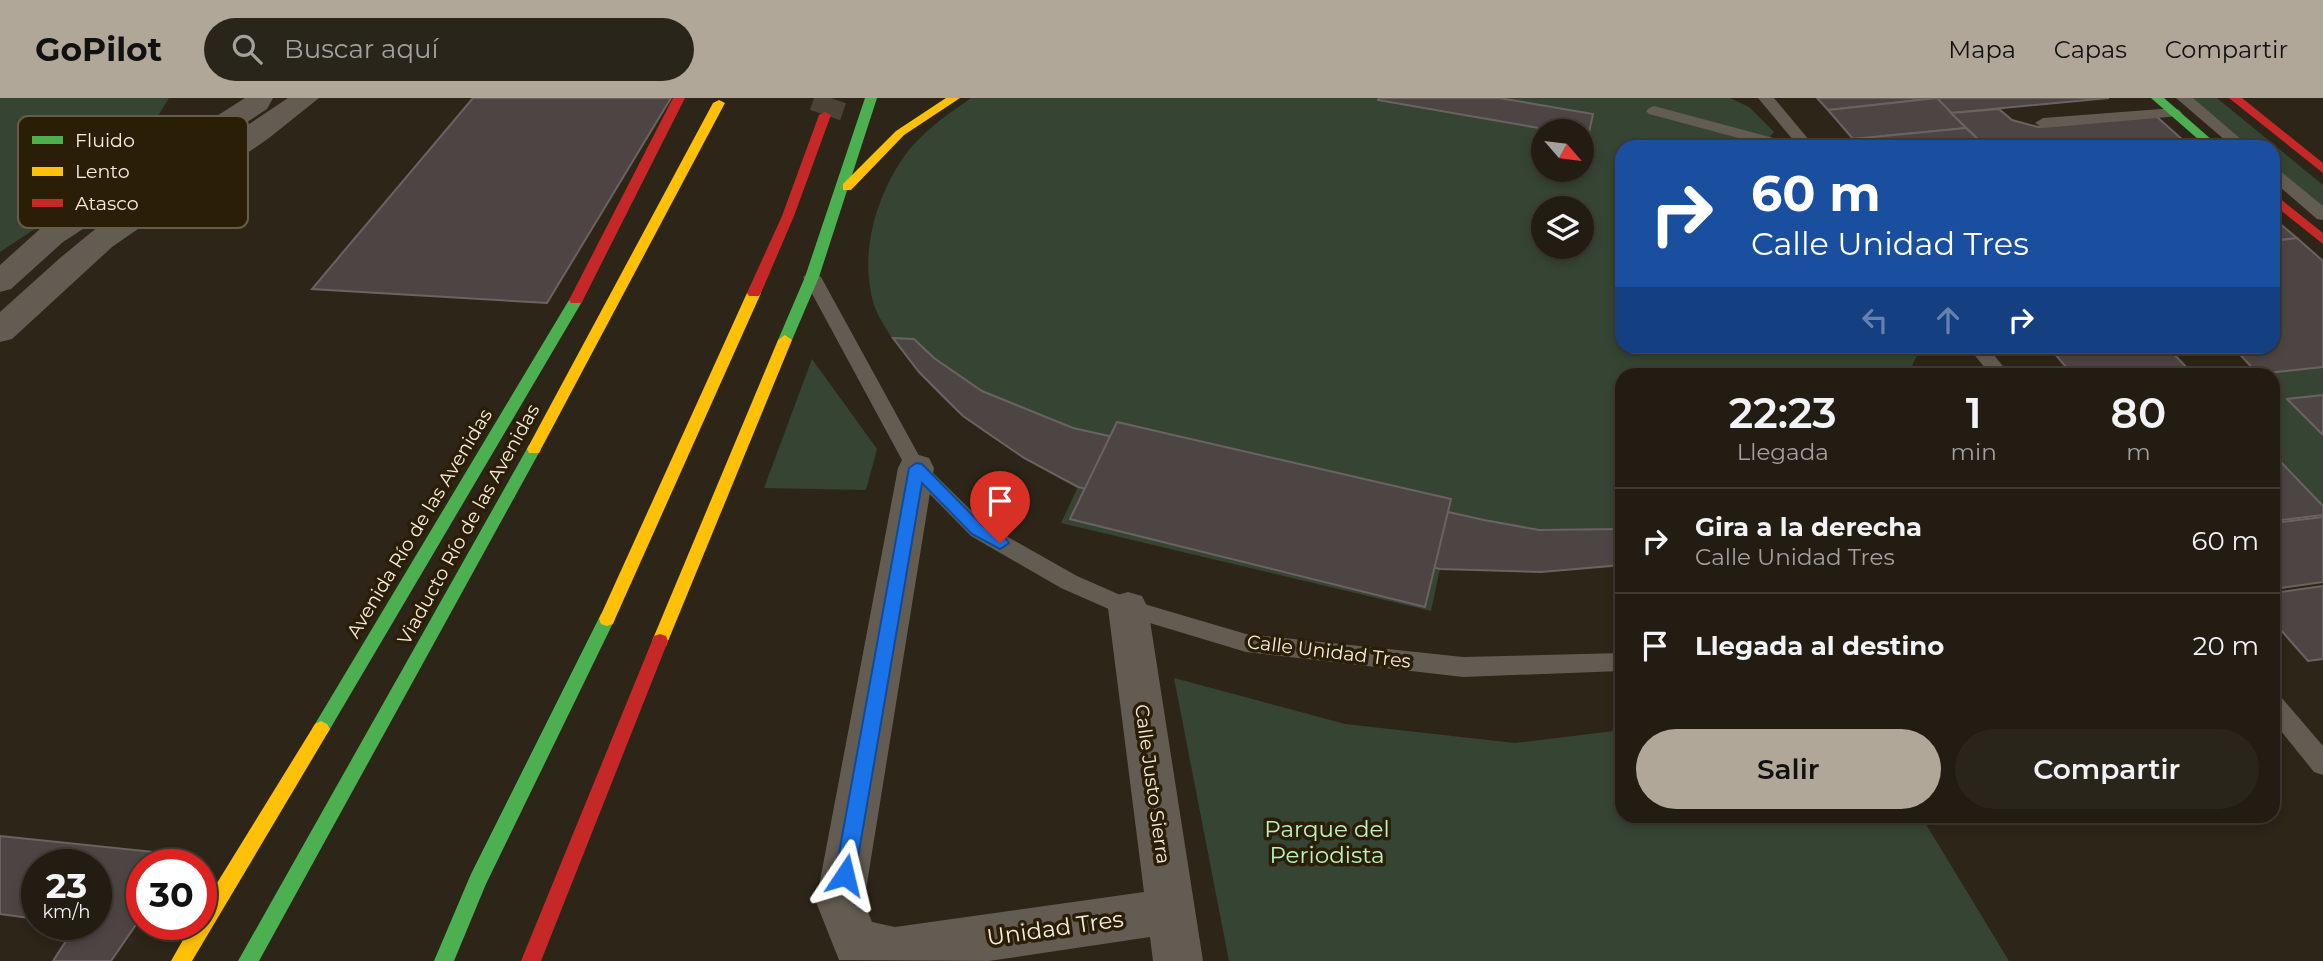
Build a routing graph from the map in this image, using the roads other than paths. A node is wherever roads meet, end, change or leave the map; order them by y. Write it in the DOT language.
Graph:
graph roads {
  1 [pos="304,98"];
  2 [pos="680,98"];
  3 [pos="696,98"];
  4 [pos="954,98"];
  5 [pos="1766,98"];
  6 [pos="2157,98"];
  7 [pos="2184,98"];
  8 [pos="2235,98"];
  9 [pos="258,100"];
  10 [pos="867,100"];
  11 [pos="719,103"];
  12 [pos="1654,111"];
  13 [pos="2174,113"];
  14 [pos="825,115"];
  15 [pos="234,116"];
  16 [pos="671,118"];
  17 [pos="2043,123"];
  18 [pos="1764,140"];
  19 [pos="1801,140"];
  20 [pos="2206,140"];
  21 [pos="2234,140"];
  22 [pos="248,141"];
  23 [pos="2323,169"];
  24 [pos="2280,179"];
  25 [pos="841,193"];
  26 [pos="2280,203"];
  27 [pos="2323,215"];
  28 [pos="63,228"];
  29 [pos="117,228"];
  30 [pos="2323,240"];
  31 [pos="812,277"];
  32 [pos="0,282"];
  33 [pos="0,331"];
  34 [pos="1983,354"];
  35 [pos="1995,368"];
  36 [pos="539,439"];
  37 [pos="681,456"];
  38 [pos="916,468"];
  39 [pos="499,477"];
  40 [pos="479,496"];
  41 [pos="713,512"];
  42 [pos="436,537"];
  43 [pos="702,540"];
  44 [pos="670,566"];
  45 [pos="433,569"];
  46 [pos="639,593"];
  47 [pos="431,597"];
  48 [pos="1128,607"];
  49 [pos="607,619"];
  50 [pos="429,638"];
  51 [pos="1615,662"];
  52 [pos="2280,712"];
  53 [pos="2323,764"];
  54 [pos="1171,911"];
  55 [pos="181,961"];
  56 [pos="248,961"];
  57 [pos="444,961"];
  58 [pos="531,961"];
  59 [pos="1178,961"];
  1 -- 9 [label="street"];
  1 -- 22 [label="street"];
  2 -- 16 [label="main road, Avenida Río de las Avenidas"];
  3 -- 16 [label="main road"];
  4 -- 25 [label="main road"];
  5 -- 19 [label="lane"];
  6 -- 13 [label="main road"];
  7 -- 21 [label="lane"];
  8 -- 23 [label="main road"];
  9 -- 15 [label="street"];
  10 -- 25 [label="main road"];
  11 -- 36 [label="main road, Viaducto Río de las Avenidas"];
  12 -- 18 [label="lane"];
  13 -- 17 [label="lane"];
  13 -- 20 [label="main road"];
  14 -- 37 [label="main road"];
  16 -- 42 [label="main road, Avenida Río de las Avenidas"];
  24 -- 27 [label="lane"];
  25 -- 31 [label="main road"];
  26 -- 30 [label="main road"];
  28 -- 32 [label="street"];
  29 -- 33 [label="street"];
  31 -- 38 [label="lane, Calle Unidad Tres"];
  31 -- 41 [label="main road"];
  34 -- 35 [label="lane"];
  36 -- 39 [label="main road"];
  36 -- 50 [label="main road, Viaducto Río de las Avenidas"];
  37 -- 41 [label="main road"];
  37 -- 49 [label="main road"];
  38 -- 48 [label="lane, Calle Unidad Tres"];
  38 -- 54 [label="street, Unidad Tres"];
  40 -- 42 [label="main road"];
  41 -- 43 [label="main road"];
  42 -- 45 [label="main road"];
  42 -- 55 [label="main road, Avenida Río de las Avenidas"];
  43 -- 44 [label="main road"];
  43 -- 58 [label="main road"];
  46 -- 49 [label="main road"];
  47 -- 50 [label="main road"];
  48 -- 51 [label="lane, Calle Unidad Tres"];
  48 -- 54 [label="street, Calle Justo Sierra"];
  49 -- 57 [label="main road"];
  50 -- 56 [label="main road, Viaducto Río de las Avenidas"];
  52 -- 53 [label="lane"];
  54 -- 59 [label="street, Calle Justo Sierra"];
}
